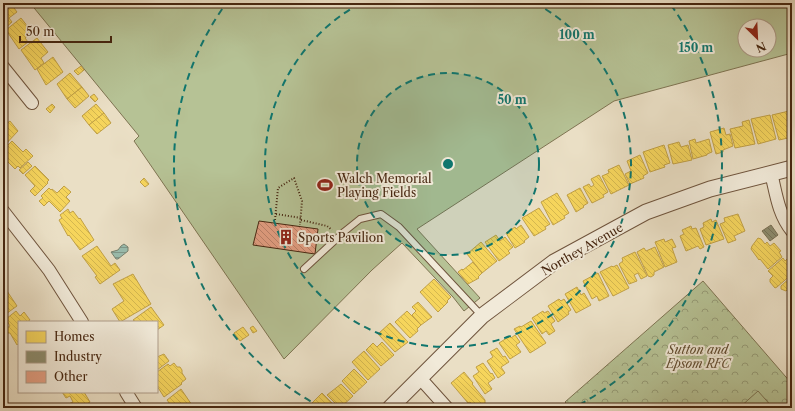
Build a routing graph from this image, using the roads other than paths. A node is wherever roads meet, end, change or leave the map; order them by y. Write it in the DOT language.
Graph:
graph roads {
  1 [pos="3,67"];
  2 [pos="32,103"];
  3 [pos="792,168"];
  4 [pos="772,173"];
  5 [pos="3,211"];
  6 [pos="792,231"];
  7 [pos="304,269"];
  8 [pos="482,316"];
  9 [pos="81,321"];
  10 [pos="420,378"];
  11 [pos="127,393"];
  12 [pos="136,408"];
  13 [pos="390,408"];
  14 [pos="447,408"];
  1 -- 2 [label="street"];
  3 -- 4 [label="street, Northey Avenue"];
  4 -- 6 [label="street"];
  4 -- 8 [label="street, Northey Avenue"];
  5 -- 9 [label="street"];
  7 -- 8 [label="lane"];
  8 -- 10 [label="street, Northey Avenue"];
  10 -- 13 [label="street, Northey Avenue"];
  10 -- 14 [label="street"];
  11 -- 12 [label="street"];
}
